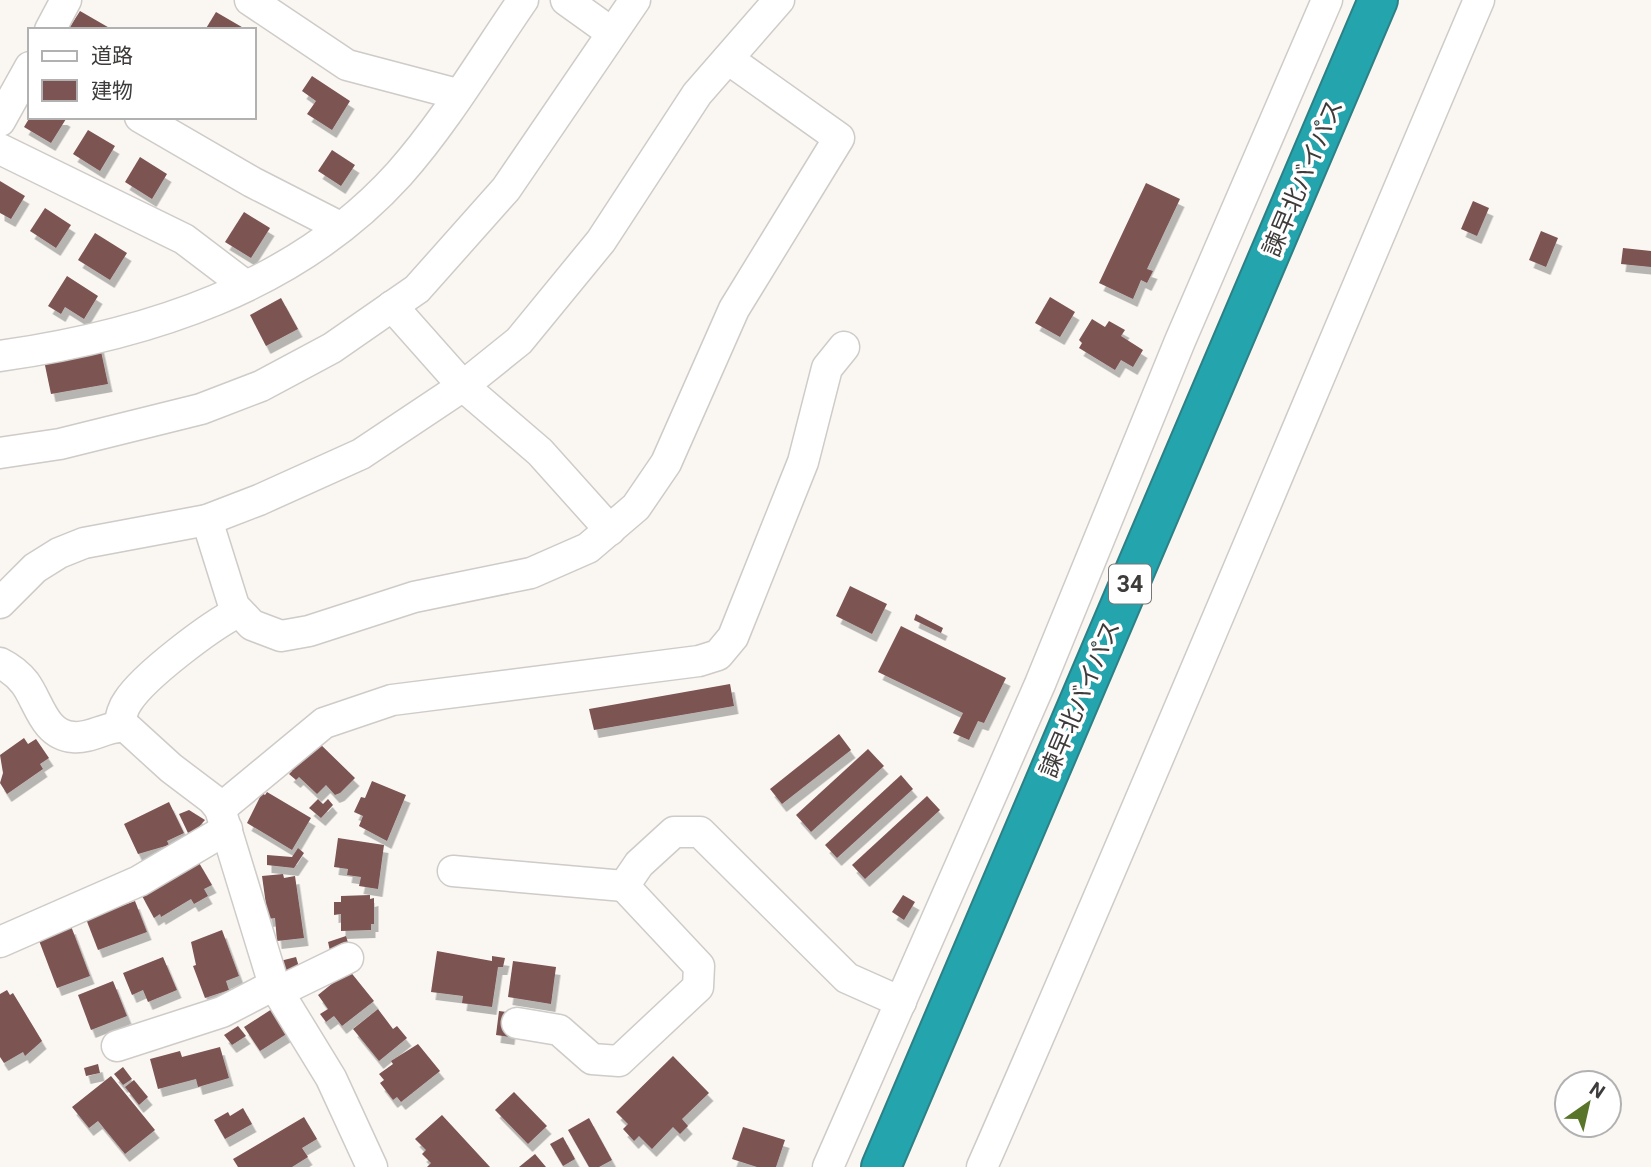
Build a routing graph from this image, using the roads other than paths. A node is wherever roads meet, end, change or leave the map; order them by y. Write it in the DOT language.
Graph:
graph roads {
  1 [pos="66,0"];
  2 [pos="250,0"];
  3 [pos="523,0"];
  4 [pos="566,0"];
  5 [pos="635,0"];
  6 [pos="779,0"];
  7 [pos="1327,0"];
  8 [pos="1378,0"];
  9 [pos="1479,0"];
  10 [pos="51,28"];
  11 [pos="612,33"];
  12 [pos="728,59"];
  13 [pos="28,71"];
  14 [pos="457,94"];
  15 [pos="143,119"];
  16 [pos="0,121"];
  17 [pos="0,149"];
  18 [pos="340,227"];
  19 [pos="246,286"];
  20 [pos="392,306"];
  21 [pos="844,347"];
  22 [pos="0,356"];
  23 [pos="463,386"];
  24 [pos="0,453"];
  25 [pos="207,520"];
  26 [pos="610,530"];
  27 [pos="0,603"];
  28 [pos="238,612"];
  29 [pos="0,663"];
  30 [pos="119,727"];
  31 [pos="223,819"];
  32 [pos="453,871"];
  33 [pos="624,886"];
  34 [pos="0,942"];
  35 [pos="348,958"];
  36 [pos="276,988"];
  37 [pos="901,1002"];
  38 [pos="517,1023"];
  39 [pos="117,1046"];
  40 [pos="372,1167"];
  41 [pos="828,1167"];
  42 [pos="881,1167"];
  43 [pos="982,1167"];
  1 -- 10 [label="street"];
  2 -- 14 [label="street"];
  3 -- 14 [label="street"];
  4 -- 11 [label="street"];
  5 -- 11 [label="street"];
  6 -- 12 [label="street"];
  7 -- 37 [label="street"];
  8 -- 42 [label="highway, 諫早北バイパス / 34"];
  9 -- 43 [label="street"];
  11 -- 20 [label="street"];
  12 -- 23 [label="street"];
  12 -- 26 [label="street"];
  13 -- 16 [label="street"];
  14 -- 18 [label="street"];
  15 -- 18 [label="street"];
  17 -- 19 [label="street"];
  18 -- 19 [label="street"];
  19 -- 22 [label="street"];
  20 -- 23 [label="street"];
  20 -- 24 [label="street"];
  21 -- 31 [label="street"];
  23 -- 25 [label="street"];
  23 -- 26 [label="street"];
  25 -- 27 [label="street"];
  25 -- 28 [label="street"];
  26 -- 28 [label="street"];
  28 -- 30 [label="street"];
  29 -- 30 [label="street"];
  30 -- 31 [label="street"];
  31 -- 34 [label="street"];
  31 -- 36 [label="street"];
  32 -- 33 [label="street"];
  33 -- 37 [label="street"];
  33 -- 38 [label="street"];
  35 -- 36 [label="street"];
  36 -- 39 [label="street"];
  36 -- 40 [label="street"];
  37 -- 41 [label="street"];
}
